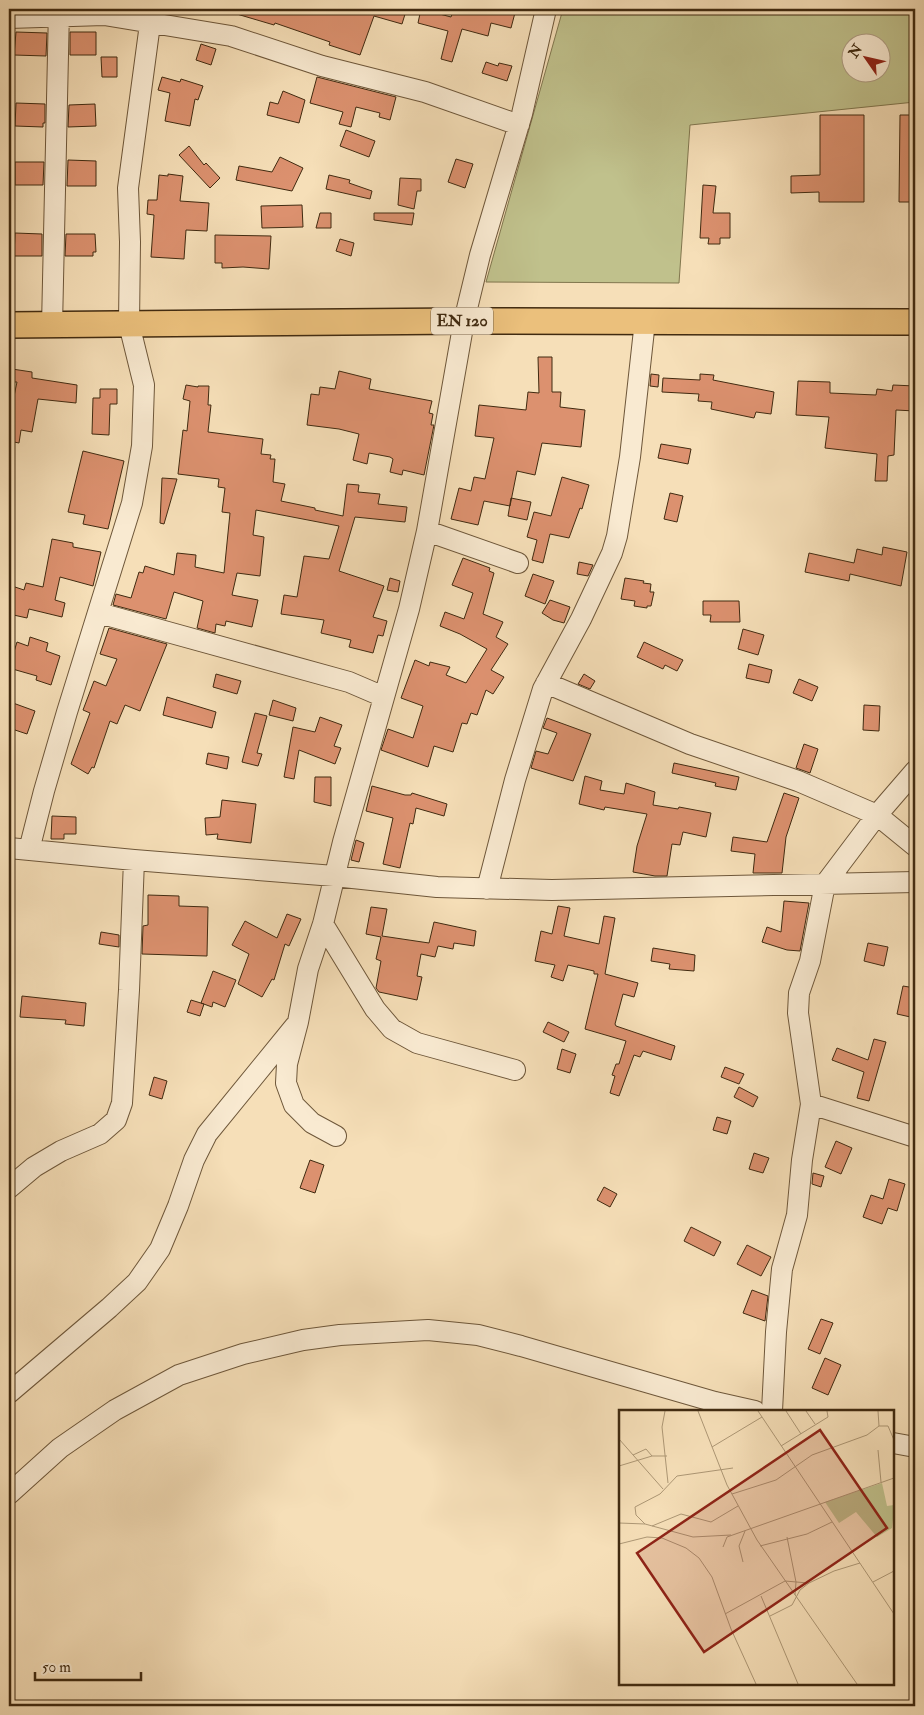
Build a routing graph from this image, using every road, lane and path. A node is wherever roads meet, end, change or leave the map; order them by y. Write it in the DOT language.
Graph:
graph roads {
  1 [pos="546,9"];
  2 [pos="59,13"];
  3 [pos="151,15"];
  4 [pos="9,18"];
  5 [pos="519,125"];
  6 [pos="464,321"];
  7 [pos="645,321"];
  8 [pos="915,322"];
  9 [pos="129,324"];
  10 [pos="9,325"];
  11 [pos="52,326"];
  12 [pos="427,531"];
  13 [pos="518,563"];
  14 [pos="99,613"];
  15 [pos="546,683"];
  16 [pos="384,697"];
  17 [pos="915,770"];
  18 [pos="876,815"];
  19 [pos="915,846"];
  20 [pos="9,848"];
  21 [pos="29,850"];
  22 [pos="134,860"];
  23 [pos="334,876"];
  24 [pos="915,882"];
  25 [pos="825,884"];
  26 [pos="487,889"];
  27 [pos="323,924"];
  28 [pos="298,1022"];
  29 [pos="515,1070"];
  30 [pos="811,1104"];
  31 [pos="336,1136"];
  32 [pos="915,1138"];
  33 [pos="9,1188"];
  34 [pos="9,1393"];
  35 [pos="751,1410"];
  36 [pos="772,1410"];
  37 [pos="894,1443"];
  38 [pos="915,1447"];
  39 [pos="9,1494"];
  1 -- 5 [label="street"];
  2 -- 3 [label="street"];
  2 -- 4 [label="street"];
  2 -- 11 [label="street"];
  3 -- 5 [label="street"];
  3 -- 9 [label="street"];
  5 -- 6 [label="street"];
  6 -- 7 [label="main road, EN 120"];
  6 -- 9 [label="main road, EN 120"];
  6 -- 12 [label="street"];
  7 -- 8 [label="main road, EN 120"];
  7 -- 15 [label="street"];
  9 -- 11 [label="main road, EN 120"];
  9 -- 14 [label="street"];
  10 -- 11 [label="main road, EN 120"];
  12 -- 13 [label="street"];
  12 -- 16 [label="street"];
  14 -- 16 [label="street"];
  14 -- 21 [label="street"];
  15 -- 18 [label="street"];
  15 -- 26 [label="street"];
  16 -- 23 [label="street"];
  17 -- 18 [label="street"];
  18 -- 19 [label="street"];
  18 -- 25 [label="street"];
  20 -- 21 [label="street"];
  21 -- 22 [label="street"];
  22 -- 23 [label="street"];
  22 -- 33 [label="street"];
  23 -- 26 [label="street"];
  23 -- 27 [label="street"];
  24 -- 25 [label="street"];
  25 -- 26 [label="street"];
  25 -- 30 [label="street"];
  27 -- 28 [label="street"];
  27 -- 29 [label="street"];
  28 -- 31 [label="street"];
  28 -- 34 [label="street"];
  30 -- 32 [label="street"];
  30 -- 36 [label="street"];
  35 -- 39 [label="street"];
  37 -- 38 [label="street"];
}
